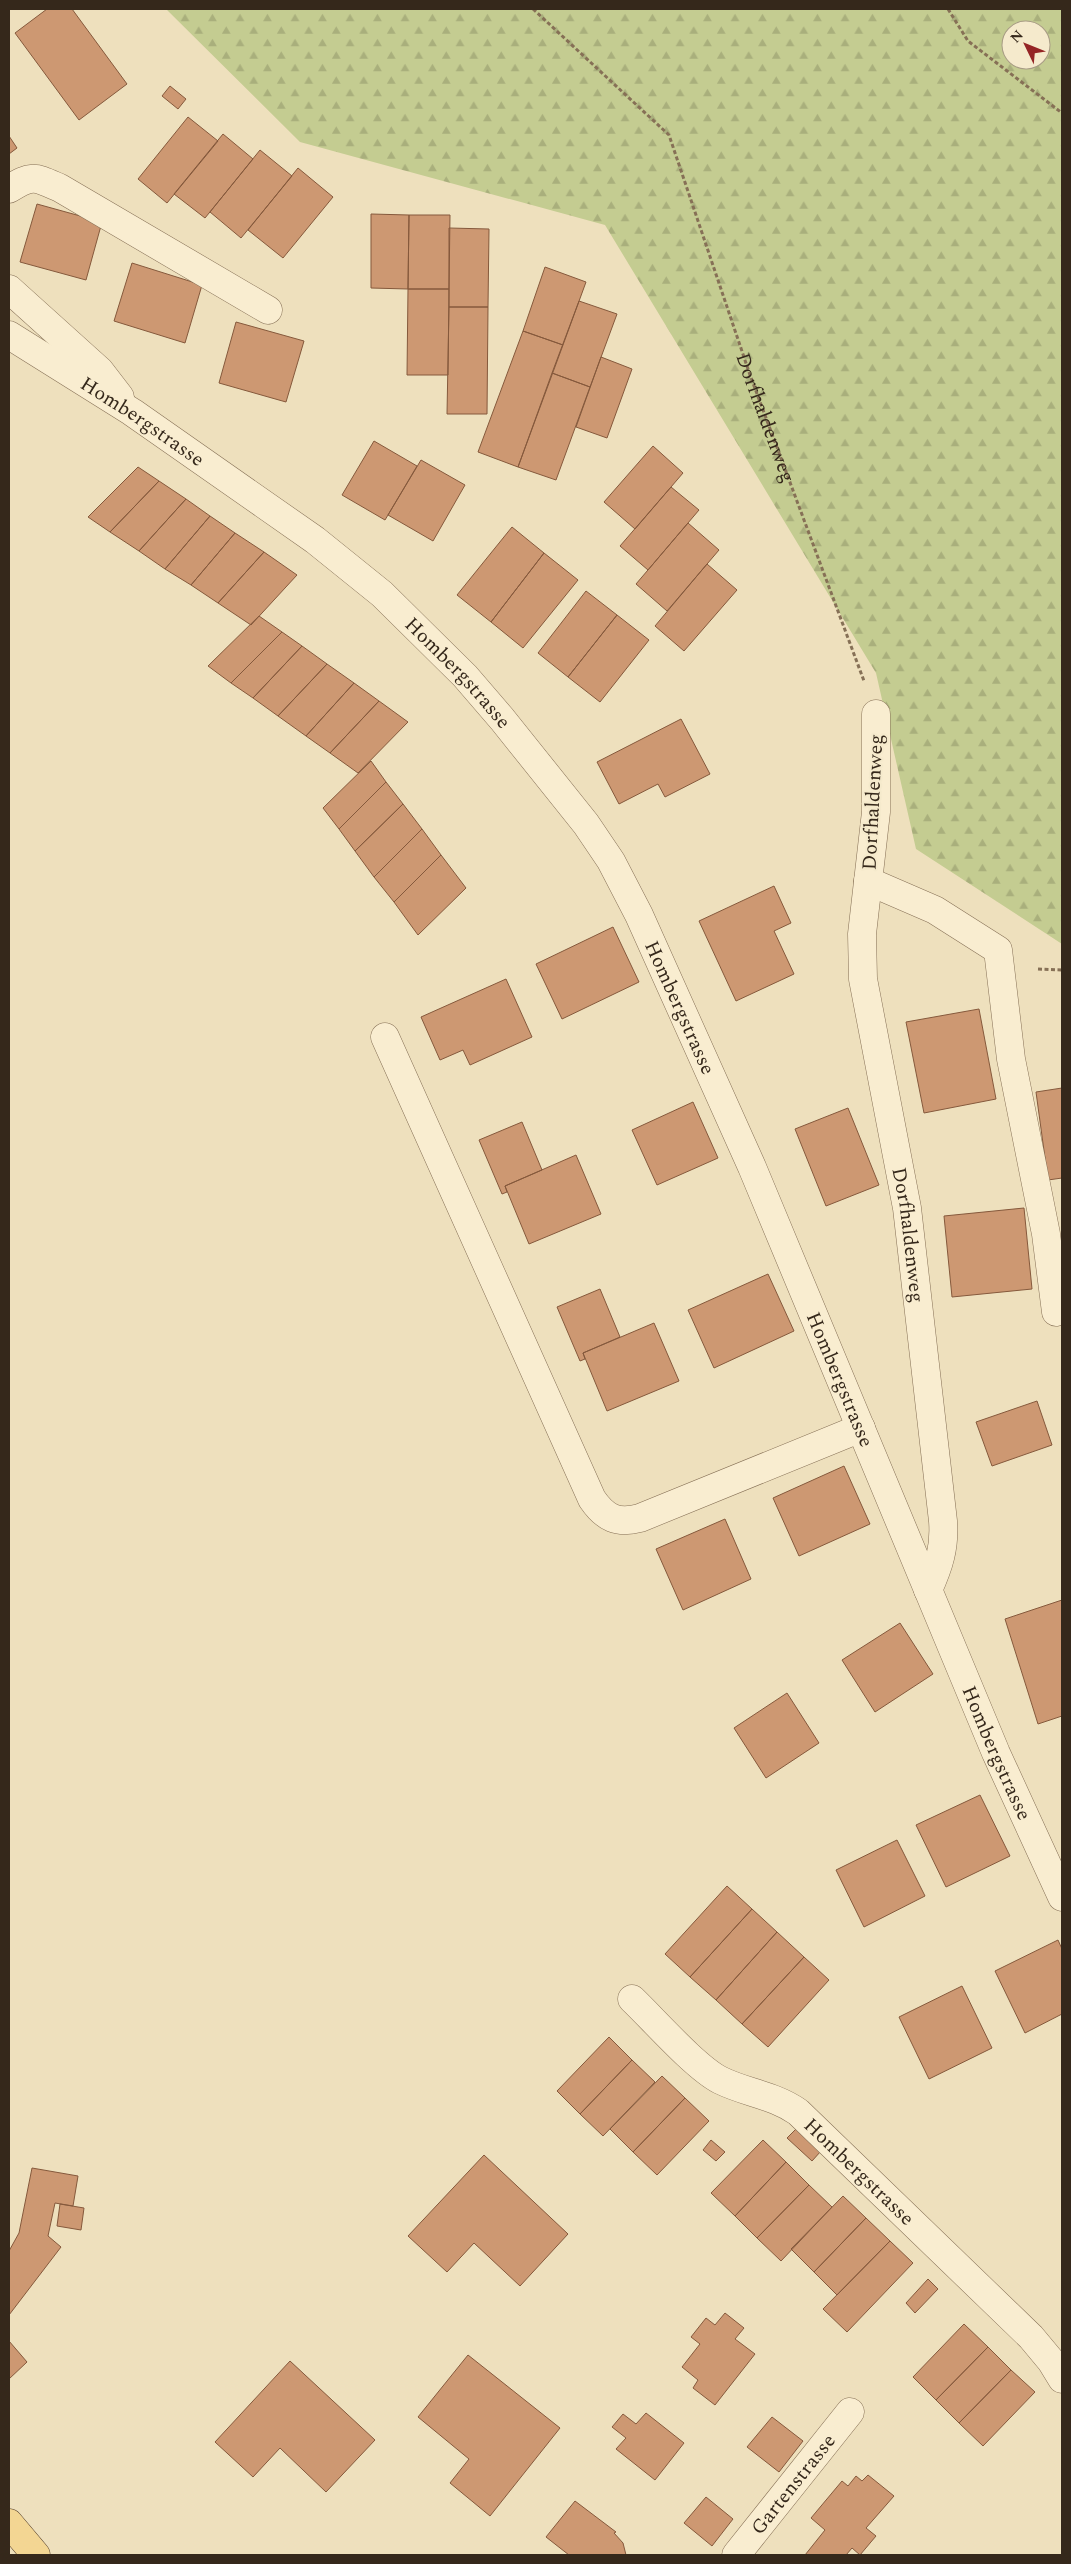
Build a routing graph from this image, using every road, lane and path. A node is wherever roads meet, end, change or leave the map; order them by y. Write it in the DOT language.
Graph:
graph roads {
  1 [pos="533,9"];
  2 [pos="948,9"];
  3 [pos="1062,113"];
  4 [pos="9,189"];
  5 [pos="9,289"];
  6 [pos="268,310"];
  7 [pos="9,335"];
  8 [pos="132,412"];
  9 [pos="876,714"];
  10 [pos="868,881"];
  11 [pos="385,1037"];
  12 [pos="1056,1312"];
  13 [pos="861,1428"];
  14 [pos="928,1590"];
  15 [pos="1062,1897"];
  16 [pos="632,1999"];
  17 [pos="1062,2379"];
  18 [pos="850,2412"];
  19 [pos="9,2523"];
  20 [pos="36,2555"];
  21 [pos="736,2555"];
  1 -- 9 [label="path, Dorfhaldenweg"];
  2 -- 3 [label="path"];
  4 -- 6 [label="street"];
  5 -- 8 [label="street"];
  7 -- 8 [label="street, Hombergstrasse"];
  8 -- 13 [label="street, Hombergstrasse"];
  9 -- 10 [label="street, Dorfhaldenweg"];
  10 -- 12 [label="street, Dorfhaldenweg"];
  10 -- 14 [label="street, Dorfhaldenweg"];
  11 -- 13 [label="street"];
  13 -- 14 [label="street, Hombergstrasse"];
  14 -- 15 [label="street, Hombergstrasse"];
  16 -- 17 [label="street, Hombergstrasse"];
  18 -- 21 [label="street, Gartenstrasse"];
  19 -- 20 [label="main road"];
}
